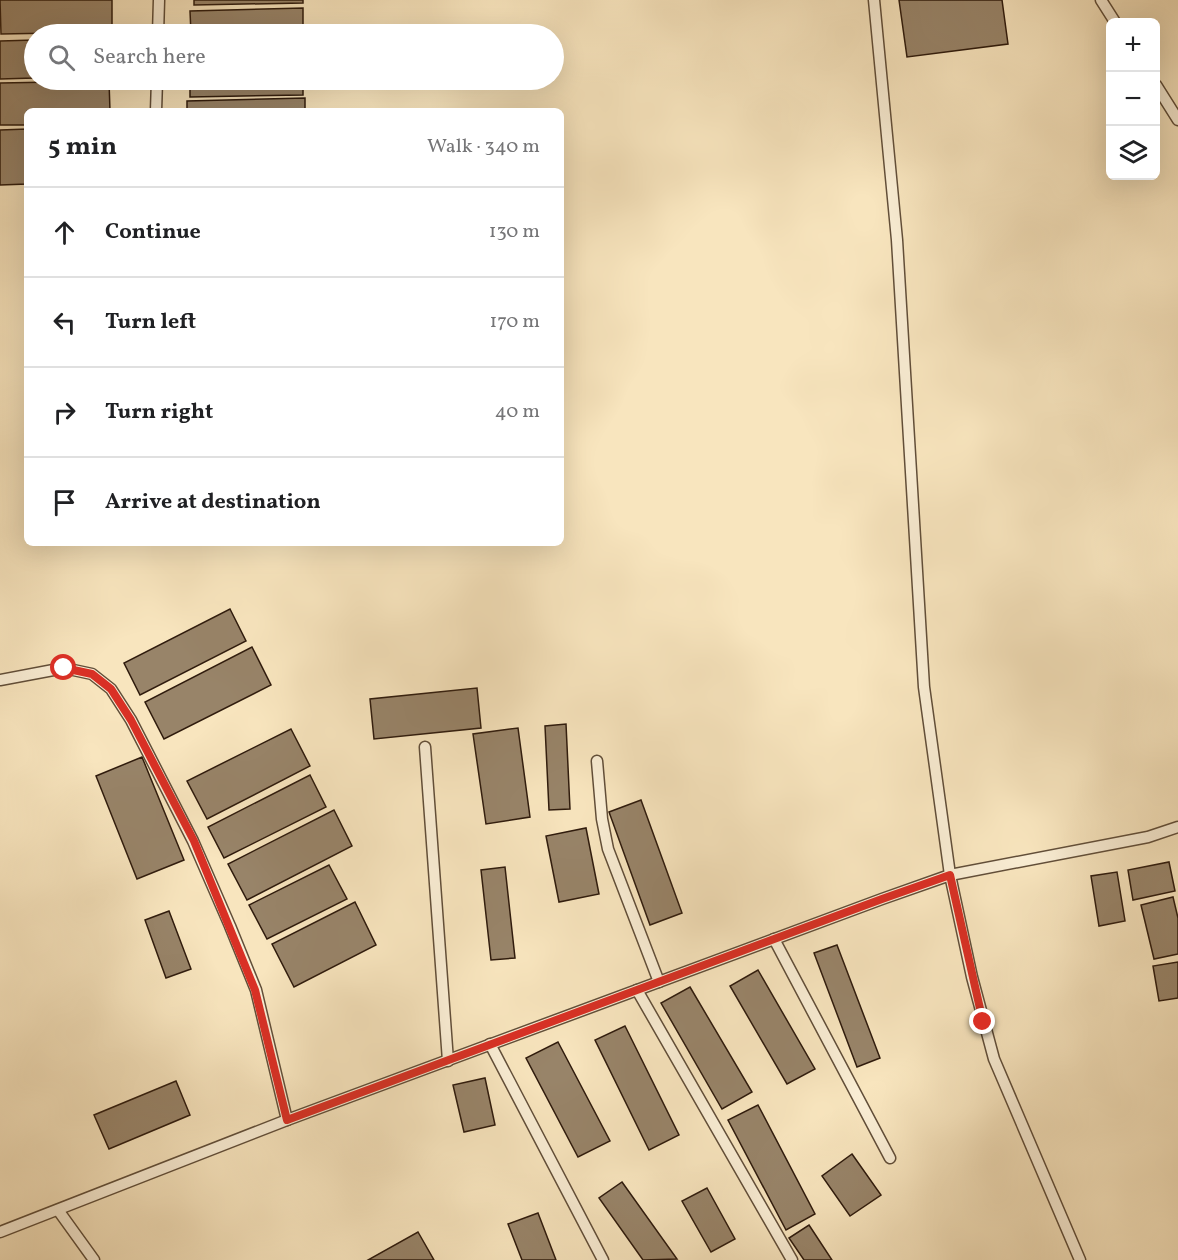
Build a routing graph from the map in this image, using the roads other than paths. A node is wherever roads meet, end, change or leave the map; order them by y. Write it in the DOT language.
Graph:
graph roads {
  1 [pos="159,0"];
  2 [pos="874,0"];
  3 [pos="1101,0"];
  4 [pos="1112,18"];
  5 [pos="158,24"];
  6 [pos="157,90"];
  7 [pos="1160,93"];
  8 [pos="156,108"];
  9 [pos="1178,120"];
  10 [pos="0,680"];
  11 [pos="424,747"];
  12 [pos="597,761"];
  13 [pos="1178,828"];
  14 [pos="950,875"];
  15 [pos="774,939"];
  16 [pos="659,982"];
  17 [pos="637,990"];
  18 [pos="490,1044"];
  19 [pos="448,1061"];
  20 [pos="287,1120"];
  21 [pos="890,1158"];
  22 [pos="58,1210"];
  23 [pos="0,1232"];
  24 [pos="94,1260"];
  25 [pos="603,1260"];
  26 [pos="792,1260"];
  27 [pos="1080,1260"];
  1 -- 5 [label="lane"];
  2 -- 14 [label="lane"];
  3 -- 4 [label="lane"];
  6 -- 8 [label="lane"];
  7 -- 9 [label="lane"];
  10 -- 20 [label="lane"];
  11 -- 19 [label="lane"];
  12 -- 16 [label="lane"];
  13 -- 14 [label="lane"];
  14 -- 15 [label="lane"];
  14 -- 27 [label="lane"];
  15 -- 16 [label="lane"];
  15 -- 21 [label="lane"];
  16 -- 17 [label="lane"];
  17 -- 18 [label="lane"];
  17 -- 26 [label="lane"];
  18 -- 19 [label="lane"];
  18 -- 25 [label="lane"];
  19 -- 20 [label="lane"];
  20 -- 22 [label="lane"];
  22 -- 23 [label="lane"];
  22 -- 24 [label="lane"];
}
